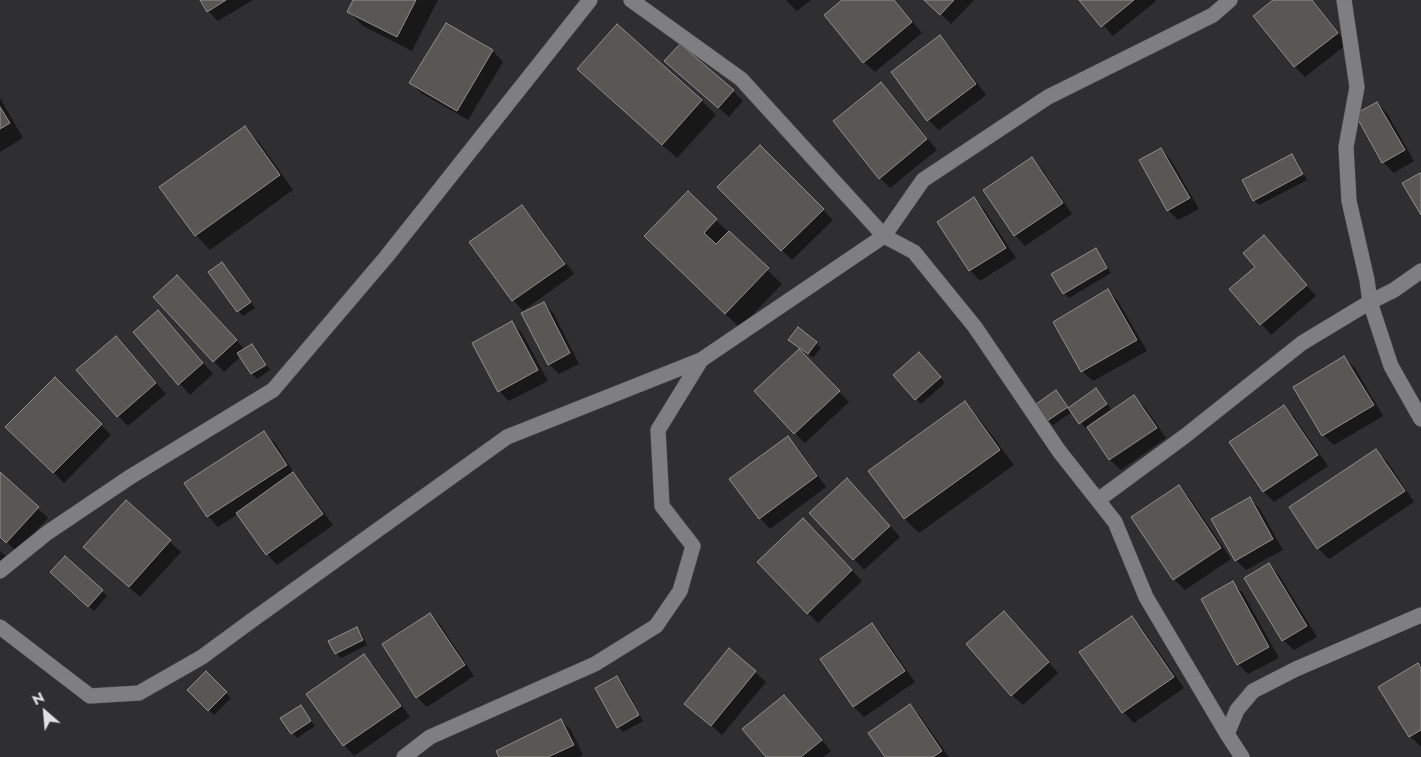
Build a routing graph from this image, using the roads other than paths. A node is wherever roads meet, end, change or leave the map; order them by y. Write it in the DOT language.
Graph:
graph roads {
  1 [pos="590,0"];
  2 [pos="631,0"];
  3 [pos="1230,0"];
  4 [pos="1344,0"];
  5 [pos="884,236"];
  6 [pos="1421,271"];
  7 [pos="1370,302"];
  8 [pos="701,360"];
  9 [pos="1421,419"];
  10 [pos="1098,500"];
  11 [pos="0,571"];
  12 [pos="1421,615"];
  13 [pos="0,627"];
  14 [pos="1227,734"];
  15 [pos="404,757"];
  16 [pos="1242,757"];
  1 -- 11 [label="street"];
  2 -- 5 [label="street"];
  3 -- 5 [label="street"];
  4 -- 7 [label="street"];
  5 -- 8 [label="street"];
  5 -- 10 [label="street"];
  6 -- 7 [label="street"];
  7 -- 9 [label="street"];
  7 -- 10 [label="street"];
  8 -- 13 [label="street"];
  8 -- 15 [label="street"];
  10 -- 14 [label="street"];
  12 -- 14 [label="street"];
  14 -- 16 [label="street"];
}
